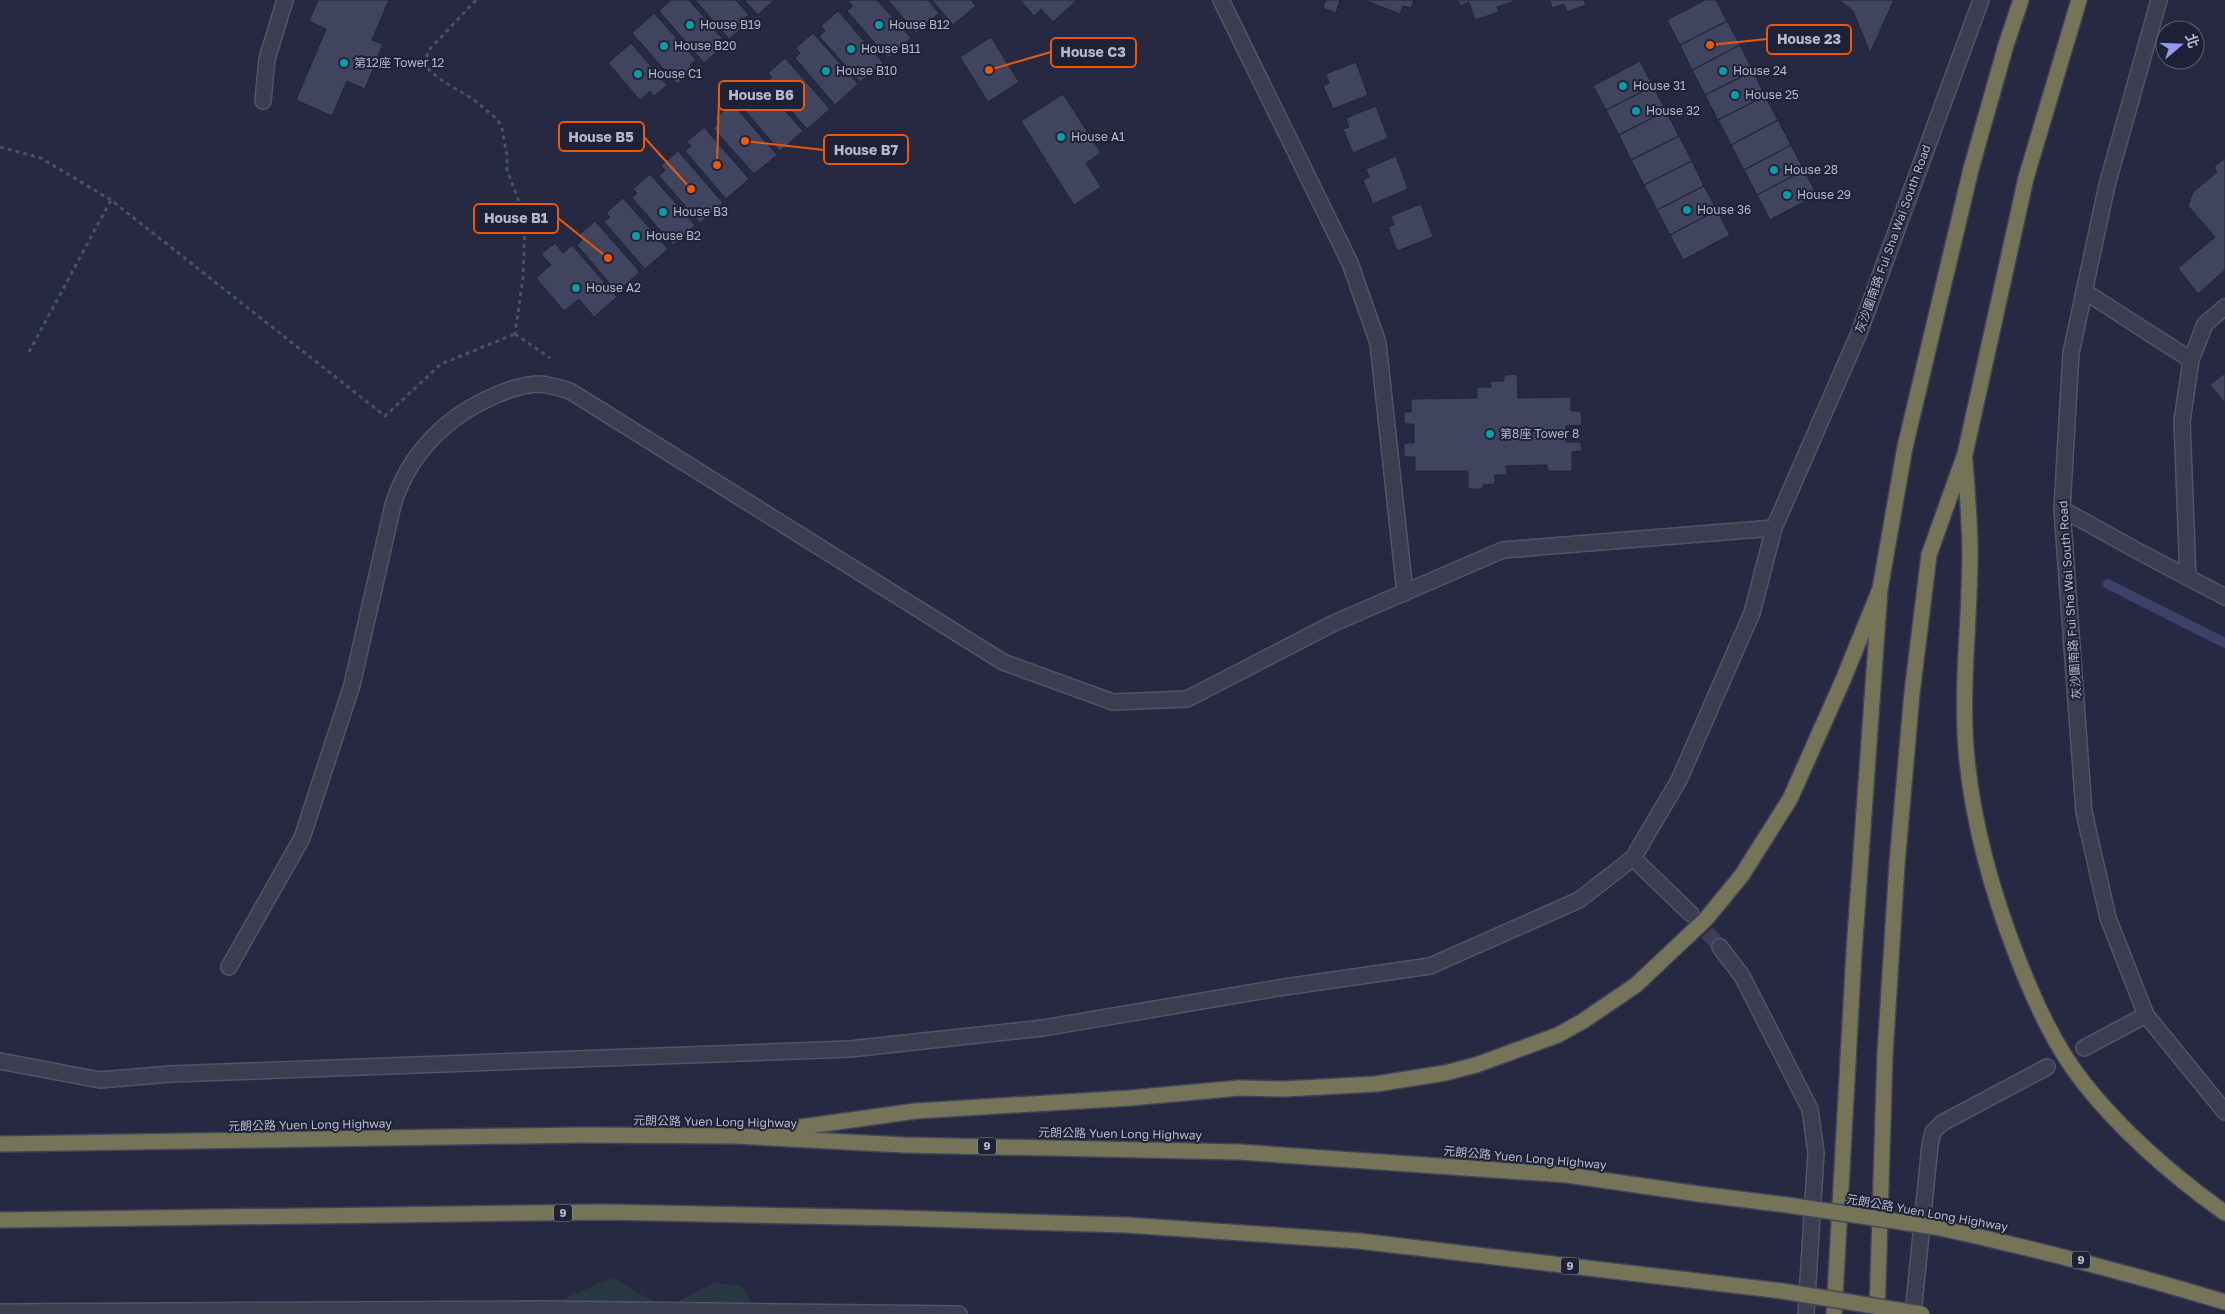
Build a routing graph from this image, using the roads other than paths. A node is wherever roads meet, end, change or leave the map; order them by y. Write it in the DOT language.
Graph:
graph roads {
  1 [pos="285,0"];
  2 [pos="1221,0"];
  3 [pos="1981,0"];
  4 [pos="2021,0"];
  5 [pos="2079,0"];
  6 [pos="2159,0"];
  7 [pos="263,101"];
  8 [pos="2084,291"];
  9 [pos="2225,307"];
  10 [pos="2191,360"];
  11 [pos="1965,454"];
  12 [pos="2062,509"];
  13 [pos="1774,528"];
  14 [pos="2188,578"];
  15 [pos="1880,589"];
  16 [pos="1406,593"];
  17 [pos="2225,597"];
  18 [pos="1633,858"];
  19 [pos="1691,914"];
  20 [pos="1720,947"];
  21 [pos="229,967"];
  22 [pos="2146,1015"];
  23 [pos="2084,1048"];
  24 [pos="0,1060"];
  25 [pos="2047,1067"];
  26 [pos="2225,1112"];
  27 [pos="736,1136"];
  28 [pos="0,1144"];
  29 [pos="2225,1213"];
  30 [pos="0,1220"];
  31 [pos="2225,1302"];
  32 [pos="0,1312"];
  33 [pos="544,1312"];
  34 [pos="958,1314"];
  35 [pos="1806,1314"];
  36 [pos="1834,1314"];
  37 [pos="1877,1314"];
  38 [pos="1913,1314"];
  39 [pos="1922,1314"];
  1 -- 7 [label="street"];
  2 -- 16 [label="street"];
  3 -- 13 [label="street, 灰沙圍南路 Fui Sha Wai South Road"];
  4 -- 15 [label="highway"];
  5 -- 11 [label="highway"];
  6 -- 8 [label="street, 灰沙圍南路 Fui Sha Wai South Road"];
  8 -- 10 [label="street"];
  8 -- 12 [label="street, 灰沙圍南路 Fui Sha Wai South Road"];
  9 -- 10 [label="street"];
  10 -- 14 [label="street"];
  11 -- 29 [label="highway"];
  11 -- 37 [label="highway"];
  12 -- 14 [label="street"];
  12 -- 22 [label="street, 灰沙圍南路 Fui Sha Wai South Road"];
  13 -- 16 [label="street"];
  13 -- 18 [label="street, 灰沙圍南路 Fui Sha Wai South Road"];
  14 -- 17 [label="street"];
  15 -- 27 [label="highway"];
  15 -- 36 [label="highway"];
  16 -- 21 [label="street"];
  18 -- 19 [label="street"];
  18 -- 24 [label="street"];
  20 -- 35 [label="street"];
  22 -- 23 [label="street"];
  22 -- 26 [label="street, 灰沙圍南路 Fui Sha Wai South Road"];
  25 -- 38 [label="street"];
  27 -- 28 [label="highway, 元朗公路 Yuen Long Highway / 9"];
  27 -- 31 [label="highway, 元朗公路 Yuen Long Highway / 9, bridge"];
  30 -- 39 [label="highway, 9, bridge"];
  32 -- 33 [label="street"];
  33 -- 34 [label="street"];
}
